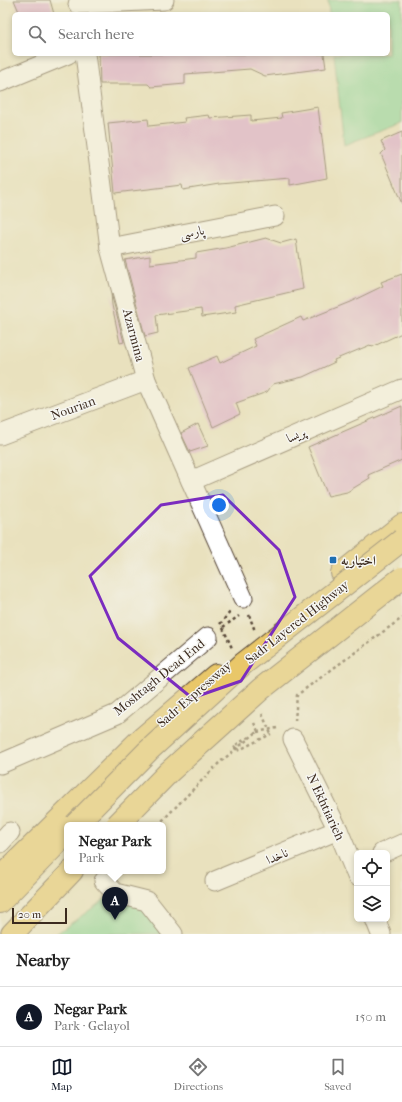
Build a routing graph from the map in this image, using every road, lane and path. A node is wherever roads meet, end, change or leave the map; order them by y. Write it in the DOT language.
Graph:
graph roads {
  1 [pos="164,0"];
  2 [pos="78,6"];
  3 [pos="63,56"];
  4 [pos="85,56"];
  5 [pos="0,82"];
  6 [pos="275,216"];
  7 [pos="110,248"];
  8 [pos="146,380"];
  9 [pos="402,389"];
  10 [pos="0,435"];
  11 [pos="191,481"];
  12 [pos="402,525"];
  13 [pos="402,540"];
  14 [pos="402,578"];
  15 [pos="402,584"];
  16 [pos="245,604"];
  17 [pos="402,618"];
  18 [pos="215,632"];
  19 [pos="258,640"];
  20 [pos="271,734"];
  21 [pos="293,739"];
  22 [pos="236,750"];
  23 [pos="236,750"];
  24 [pos="236,750"];
  25 [pos="236,750"];
  26 [pos="0,764"];
  27 [pos="78,822"];
  28 [pos="120,822"];
  29 [pos="127,822"];
  30 [pos="161,822"];
  31 [pos="338,830"];
  32 [pos="64,836"];
  33 [pos="402,844"];
  34 [pos="389,850"];
  35 [pos="354,865"];
  36 [pos="69,874"];
  37 [pos="76,874"];
  38 [pos="0,878"];
  39 [pos="104,881"];
  40 [pos="216,881"];
  41 [pos="0,902"];
  42 [pos="376,922"];
  43 [pos="12,934"];
  44 [pos="19,934"];
  45 [pos="173,934"];
  46 [pos="381,934"];
  1 -- 2 [label="street"];
  3 -- 5 [label="street"];
  4 -- 7 [label="street, Azarmina"];
  6 -- 7 [label="street, پارسی"];
  7 -- 8 [label="street, Azarmina"];
  8 -- 10 [label="street, Nourian"];
  8 -- 11 [label="street, Azarmina"];
  9 -- 11 [label="street, پریسا"];
  11 -- 16 [label="street, Azarmina"];
  12 -- 19 [label="highway, Sadr Expressway"];
  13 -- 27 [label="highway, Sadr Layered Highway, bridge"];
  14 -- 28 [label="highway, bridge"];
  15 -- 29 [label="highway"];
  16 -- 18 [label="path"];
  16 -- 18 [label="path"];
  16 -- 19 [label="path"];
  17 -- 21 [label="path"];
  18 -- 26 [label="street, Moshtagh Dead End"];
  19 -- 38 [label="highway, Sadr Expressway"];
  20 -- 22 [label="path"];
  21 -- 31 [label="street, N Ekhtiarieh"];
  23 -- 24 [label="path"];
  25 -- 30 [label="path"];
  31 -- 35 [label="street, N Ekhtiarieh"];
  31 -- 40 [label="street, ناخدا"];
  32 -- 41 [label="highway"];
  33 -- 34 [label="street"];
  36 -- 43 [label="highway"];
  37 -- 44 [label="highway"];
  39 -- 45 [label="street"];
  42 -- 46 [label="street"];
}
